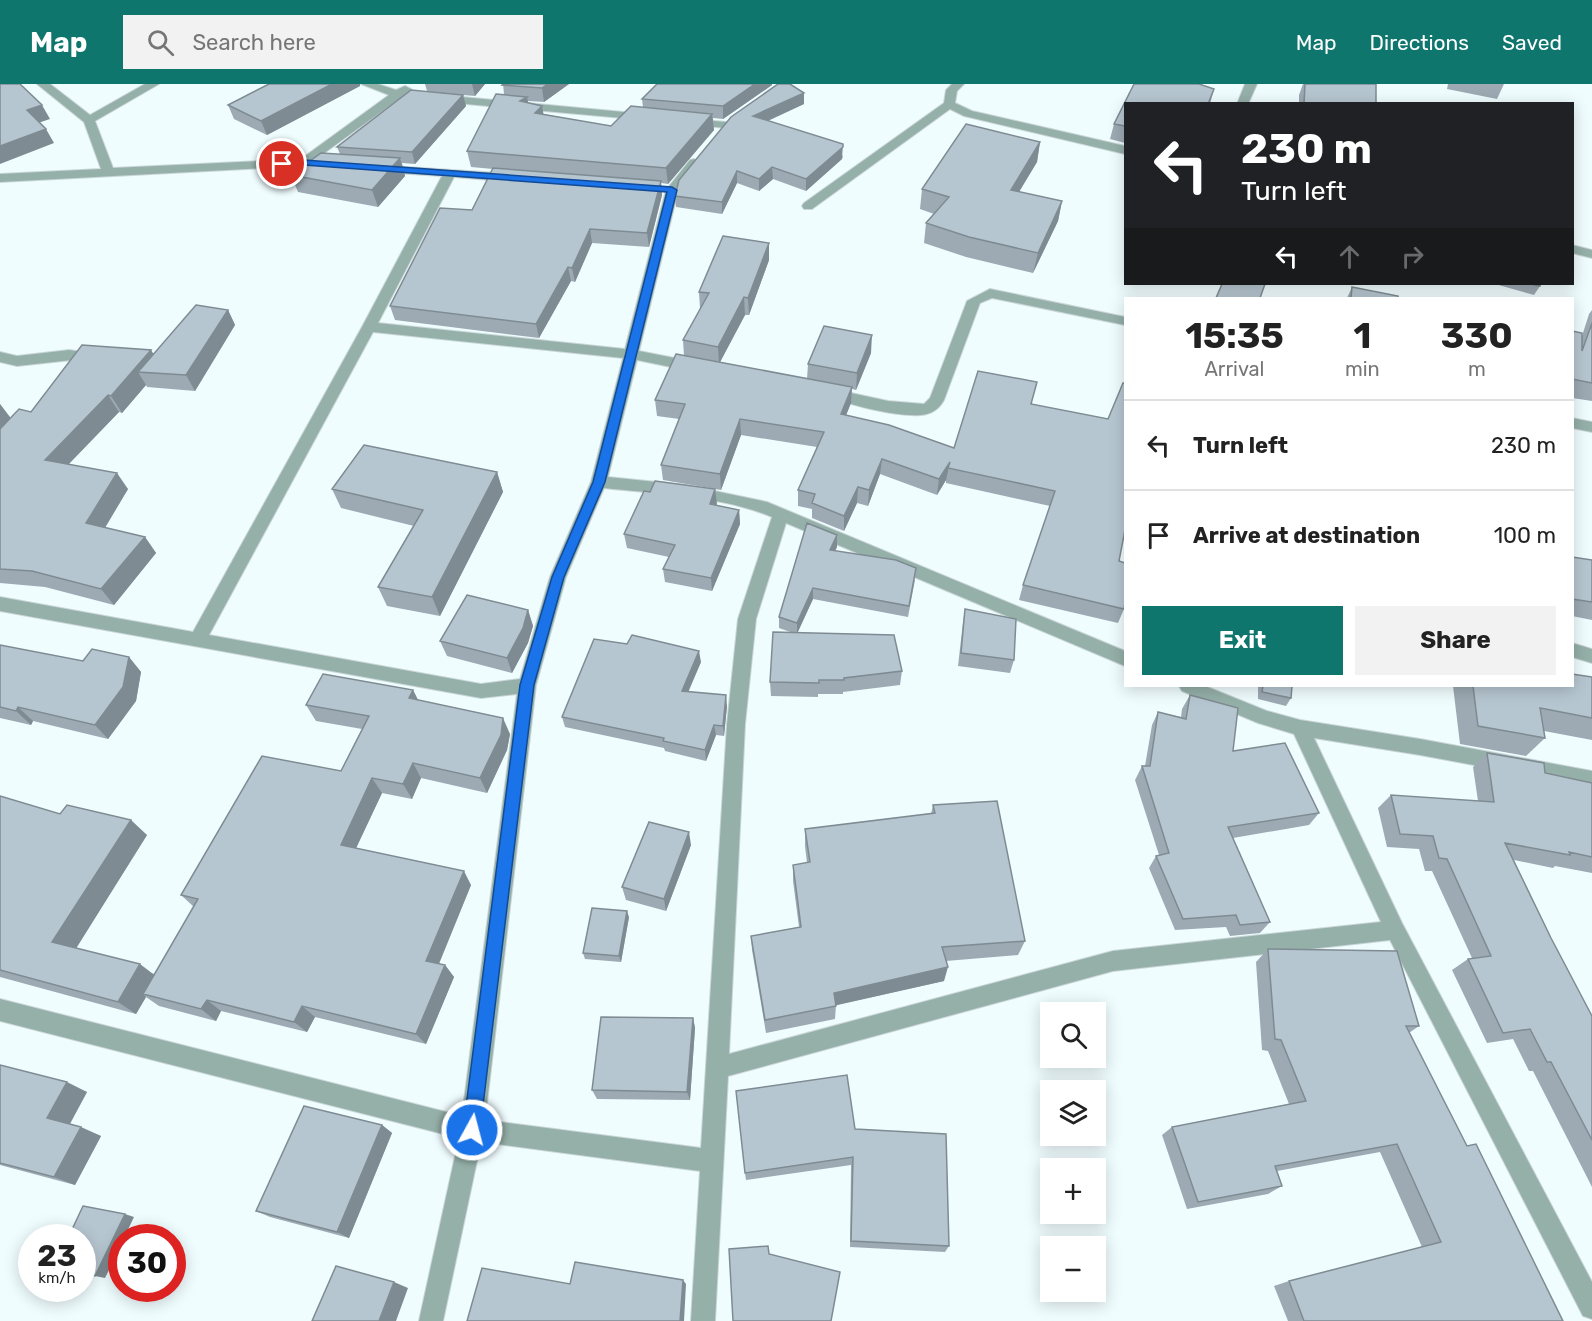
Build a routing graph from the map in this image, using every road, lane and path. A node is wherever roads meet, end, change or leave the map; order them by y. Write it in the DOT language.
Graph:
graph roads {
  1 [pos="43,84"];
  2 [pos="153,84"];
  3 [pos="367,84"];
  4 [pos="414,84"];
  5 [pos="958,84"];
  6 [pos="1251,84"];
  7 [pos="397,94"];
  8 [pos="1243,102"];
  9 [pos="949,104"];
  10 [pos="657,119"];
  11 [pos="89,120"];
  12 [pos="680,121"];
  13 [pos="726,126"];
  14 [pos="1124,150"];
  15 [pos="703,153"];
  16 [pos="304,162"];
  17 [pos="349,166"];
  18 [pos="371,167"];
  19 [pos="109,173"];
  20 [pos="450,173"];
  21 [pos="0,178"];
  22 [pos="532,179"];
  23 [pos="808,206"];
  24 [pos="1574,250"];
  25 [pos="1592,254"];
  26 [pos="1124,321"];
  27 [pos="369,327"];
  28 [pos="631,354"];
  29 [pos="0,357"];
  30 [pos="712,370"];
  31 [pos="64,378"];
  32 [pos="815,390"];
  33 [pos="1574,423"];
  34 [pos="1592,427"];
  35 [pos="599,482"];
  36 [pos="781,514"];
  37 [pos="0,604"];
  38 [pos="197,639"];
  39 [pos="1574,651"];
  40 [pos="1592,656"];
  41 [pos="1124,658"];
  42 [pos="527,685"];
  43 [pos="1190,687"];
  44 [pos="1299,728"];
  45 [pos="1592,779"];
  46 [pos="1395,930"];
  47 [pos="0,1010"];
  48 [pos="718,1068"];
  49 [pos="472,1130"];
  50 [pos="713,1161"];
  51 [pos="1592,1307"];
  52 [pos="430,1321"];
  53 [pos="703,1321"];
  1 -- 11 [label="street"];
  2 -- 11 [label="street"];
  3 -- 7 [label="street"];
  4 -- 7 [label="street"];
  5 -- 9 [label="street"];
  6 -- 8 [label="street"];
  7 -- 10 [label="street"];
  7 -- 16 [label="street"];
  9 -- 14 [label="street"];
  9 -- 23 [label="street"];
  11 -- 19 [label="street"];
  12 -- 13 [label="street"];
  15 -- 28 [label="street"];
  16 -- 17 [label="street"];
  16 -- 19 [label="street"];
  18 -- 20 [label="street"];
  19 -- 21 [label="street"];
  20 -- 22 [label="street"];
  20 -- 27 [label="street"];
  24 -- 25 [label="street"];
  26 -- 32 [label="street"];
  27 -- 28 [label="street"];
  27 -- 38 [label="street"];
  28 -- 30 [label="street"];
  28 -- 35 [label="street"];
  29 -- 31 [label="street"];
  33 -- 34 [label="street"];
  35 -- 36 [label="street"];
  35 -- 42 [label="street"];
  36 -- 41 [label="street"];
  36 -- 48 [label="street"];
  37 -- 38 [label="street"];
  38 -- 42 [label="street"];
  39 -- 40 [label="street"];
  42 -- 49 [label="street"];
  43 -- 44 [label="street"];
  44 -- 45 [label="street"];
  44 -- 46 [label="street"];
  46 -- 48 [label="street"];
  46 -- 51 [label="street"];
  47 -- 49 [label="street"];
  48 -- 50 [label="street"];
  49 -- 50 [label="street"];
  49 -- 52 [label="street"];
  50 -- 53 [label="street"];
}
